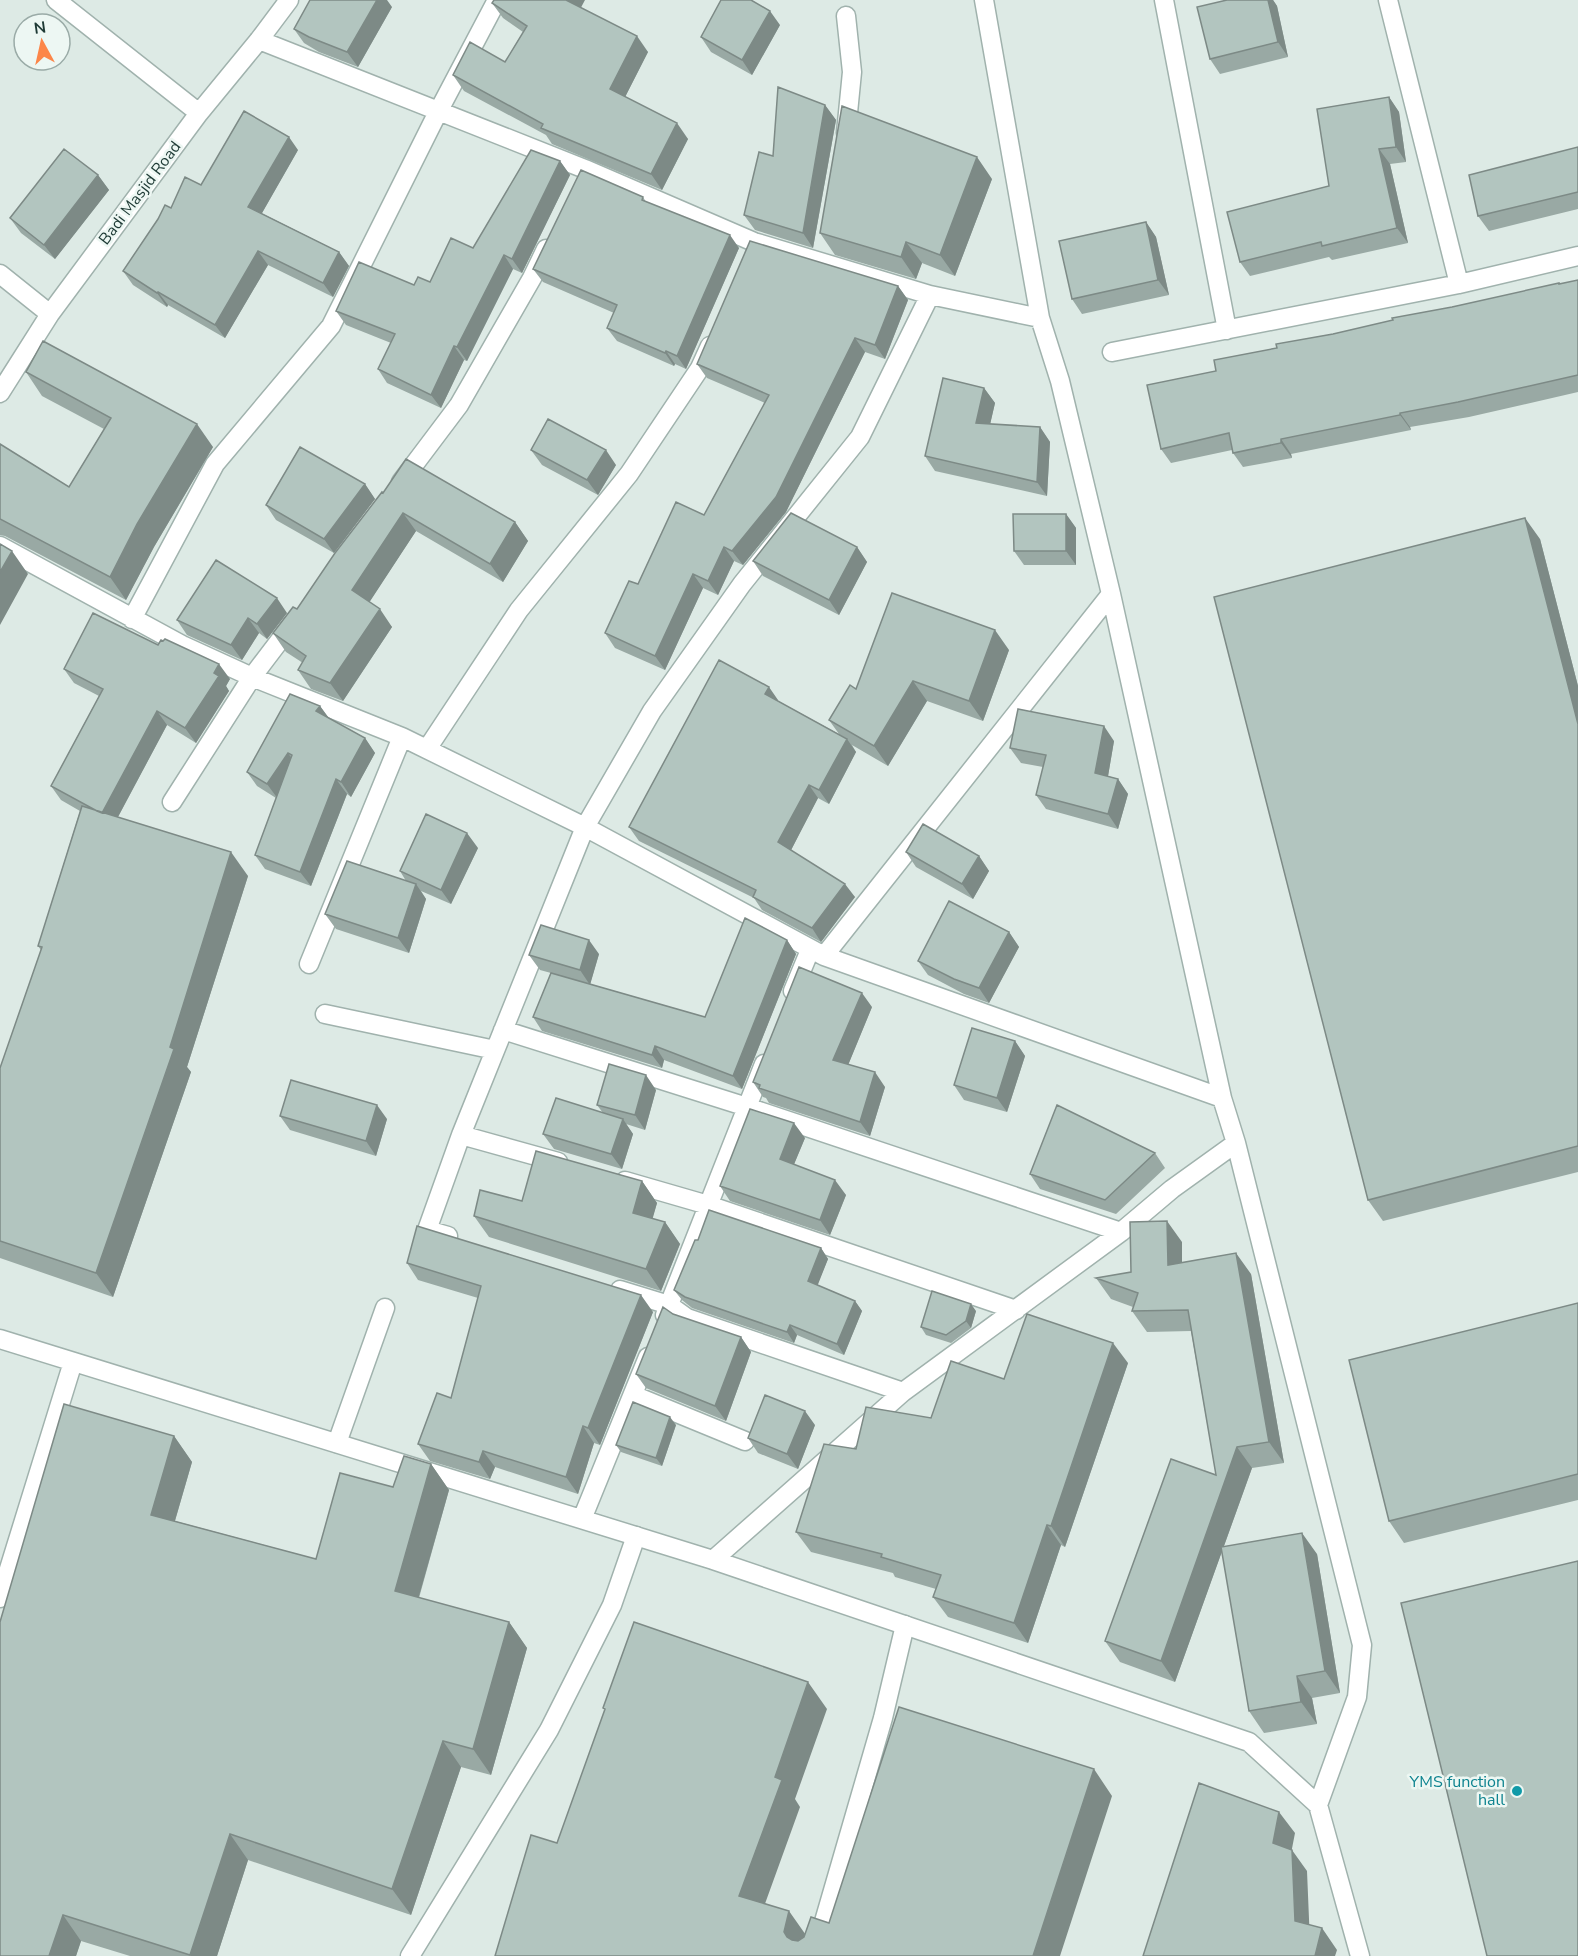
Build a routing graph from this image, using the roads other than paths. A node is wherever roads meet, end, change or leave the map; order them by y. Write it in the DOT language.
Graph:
graph roads {
  1 [pos="57,0"];
  2 [pos="289,0"];
  3 [pos="497,0"];
  4 [pos="984,0"];
  5 [pos="1164,0"];
  6 [pos="1388,0"];
  7 [pos="846,16"];
  8 [pos="259,40"];
  9 [pos="438,112"];
  10 [pos="199,113"];
  11 [pos="842,153"];
  12 [pos="585,169"];
  13 [pos="576,187"];
  14 [pos="553,235"];
  15 [pos="826,240"];
  16 [pos="754,242"];
  17 [pos="1578,256"];
  18 [pos="822,262"];
  19 [pos="745,263"];
  20 [pos="0,274"];
  21 [pos="1459,284"];
  22 [pos="930,295"];
  23 [pos="50,314"];
  24 [pos="1040,318"];
  25 [pos="718,326"];
  26 [pos="1227,330"];
  27 [pos="1112,352"];
  28 [pos="0,393"];
  29 [pos="388,500"];
  30 [pos="0,546"];
  31 [pos="1111,594"];
  32 [pos="302,612"];
  33 [pos="132,619"];
  34 [pos="252,677"];
  35 [pos="402,737"];
  36 [pos="427,749"];
  37 [pos="172,802"];
  38 [pos="585,827"];
  39 [pos="817,953"];
  40 [pos="309,963"];
  41 [pos="785,1012"];
  42 [pos="325,1014"];
  43 [pos="503,1030"];
  44 [pos="772,1044"];
  45 [pos="495,1050"];
  46 [pos="1222,1098"];
  47 [pos="747,1107"];
  48 [pos="461,1135"];
  49 [pos="1236,1143"];
  50 [pos="573,1167"];
  51 [pos="607,1176"];
  52 [pos="708,1205"];
  53 [pos="1121,1232"];
  54 [pos="460,1240"];
  55 [pos="603,1285"];
  56 [pos="669,1305"];
  57 [pos="385,1308"];
  58 [pos="1016,1310"];
  59 [pos="0,1339"];
  60 [pos="73,1362"];
  61 [pos="903,1392"];
  62 [pos="633,1395"];
  63 [pos="745,1441"];
  64 [pos="337,1443"];
  65 [pos="582,1520"];
  66 [pos="636,1536"];
  67 [pos="713,1560"];
  68 [pos="0,1598"];
  69 [pos="905,1625"];
  70 [pos="1318,1804"];
  71 [pos="410,1956"];
  72 [pos="814,1956"];
  73 [pos="1360,1956"];
  1 -- 10 [label="street"];
  2 -- 8 [label="street, Badi Masjid Road"];
  3 -- 9 [label="street"];
  4 -- 24 [label="street"];
  5 -- 26 [label="street"];
  6 -- 21 [label="street"];
  7 -- 11 [label="street"];
  8 -- 9 [label="street"];
  8 -- 10 [label="street, Badi Masjid Road"];
  9 -- 12 [label="street"];
  9 -- 33 [label="street"];
  10 -- 23 [label="street, Badi Masjid Road"];
  12 -- 13 [label="street"];
  12 -- 16 [label="street"];
  14 -- 29 [label="street"];
  15 -- 18 [label="street"];
  16 -- 18 [label="street"];
  16 -- 19 [label="street"];
  17 -- 21 [label="street"];
  18 -- 22 [label="street"];
  20 -- 23 [label="street"];
  21 -- 26 [label="street"];
  22 -- 24 [label="street"];
  22 -- 38 [label="street"];
  23 -- 28 [label="street, Badi Masjid Road"];
  24 -- 31 [label="street"];
  25 -- 36 [label="street"];
  26 -- 27 [label="street"];
  30 -- 33 [label="street"];
  31 -- 39 [label="street"];
  31 -- 46 [label="street"];
  32 -- 34 [label="street"];
  33 -- 34 [label="street"];
  34 -- 35 [label="street"];
  34 -- 37 [label="street"];
  35 -- 36 [label="street"];
  35 -- 40 [label="street"];
  36 -- 38 [label="street"];
  38 -- 39 [label="street"];
  38 -- 43 [label="street"];
  39 -- 41 [label="street"];
  39 -- 46 [label="street"];
  42 -- 45 [label="street"];
  43 -- 45 [label="street"];
  43 -- 47 [label="street"];
  44 -- 47 [label="street"];
  45 -- 48 [label="street"];
  46 -- 49 [label="street"];
  47 -- 52 [label="street"];
  47 -- 53 [label="street"];
  48 -- 50 [label="street"];
  48 -- 54 [label="street"];
  49 -- 53 [label="street"];
  49 -- 70 [label="street"];
  51 -- 52 [label="street"];
  52 -- 56 [label="street"];
  52 -- 58 [label="street"];
  53 -- 58 [label="street"];
  55 -- 56 [label="street"];
  56 -- 61 [label="street"];
  56 -- 62 [label="street"];
  57 -- 64 [label="street"];
  58 -- 61 [label="street"];
  59 -- 60 [label="street"];
  60 -- 64 [label="street"];
  60 -- 68 [label="street"];
  61 -- 67 [label="street"];
  62 -- 63 [label="street"];
  62 -- 65 [label="street"];
  64 -- 65 [label="street"];
  65 -- 66 [label="street"];
  66 -- 67 [label="street"];
  66 -- 71 [label="street"];
  67 -- 69 [label="street"];
  69 -- 70 [label="street"];
  69 -- 72 [label="street"];
  70 -- 73 [label="street"];
}
